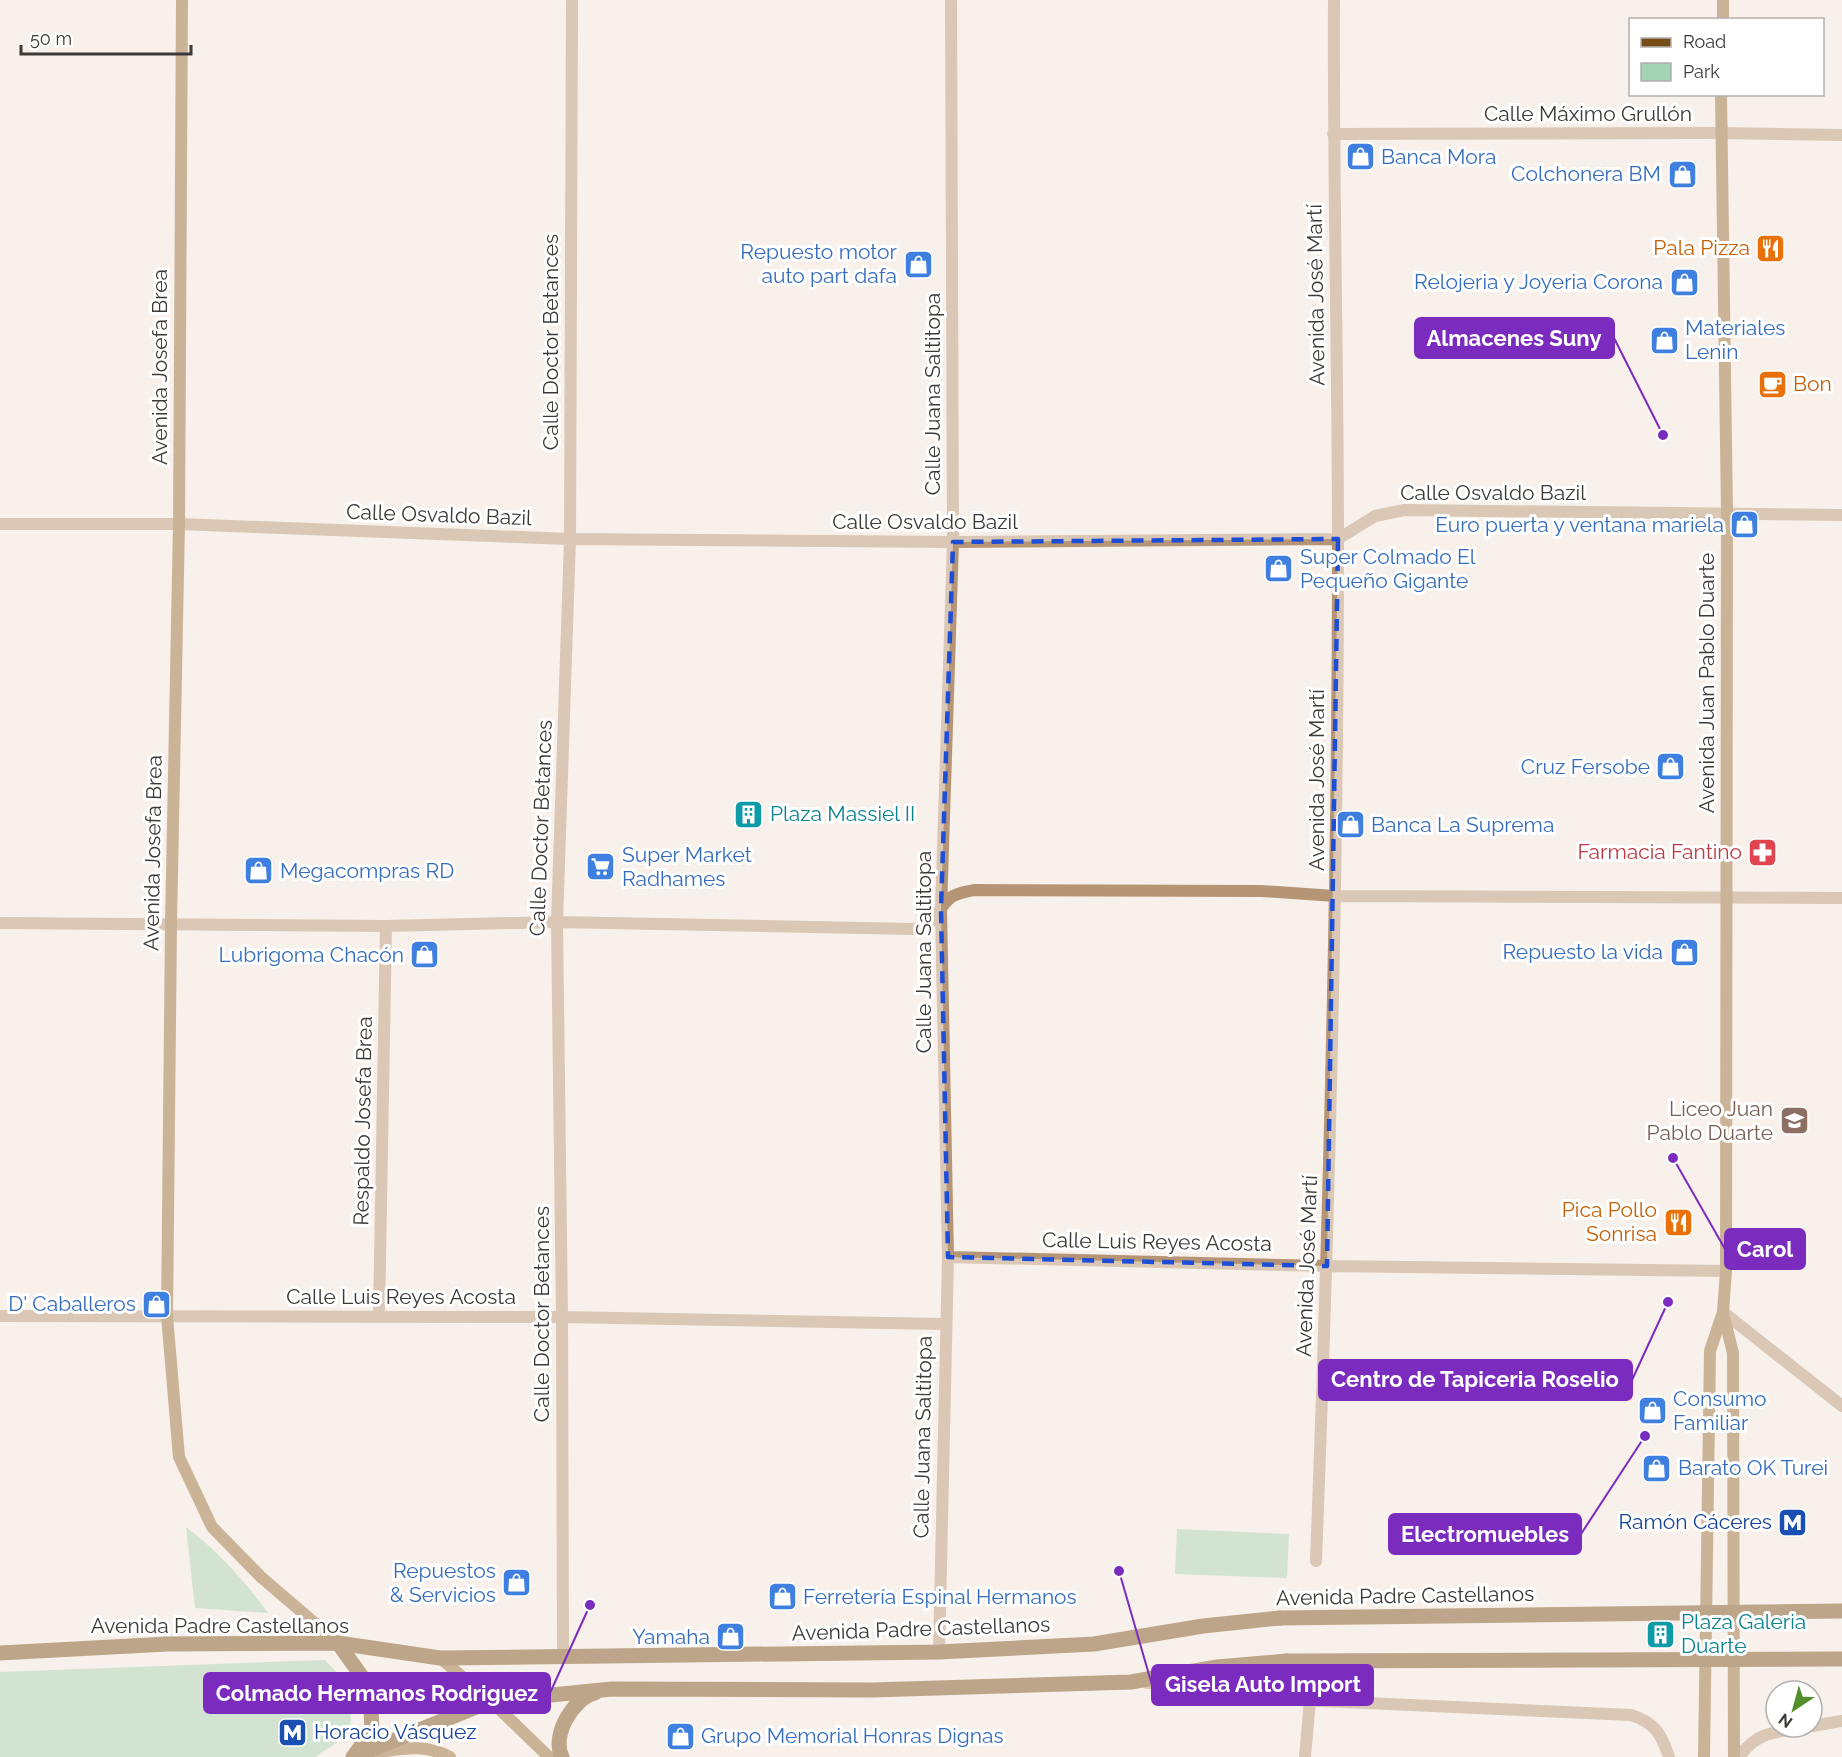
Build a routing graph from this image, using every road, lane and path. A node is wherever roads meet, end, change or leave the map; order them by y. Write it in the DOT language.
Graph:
graph roads {
  1 [pos="182,0"];
  2 [pos="572,0"];
  3 [pos="951,0"];
  4 [pos="1334,0"];
  5 [pos="1723,0"];
  6 [pos="1723,18"];
  7 [pos="1721,96"];
  8 [pos="1720,133"];
  9 [pos="1333,134"];
  10 [pos="1842,135"];
  11 [pos="1727,513"];
  12 [pos="1842,515"];
  13 [pos="0,524"];
  14 [pos="179,524"];
  15 [pos="570,539"];
  16 [pos="1338,539"];
  17 [pos="953,542"];
  18 [pos="1335,896"];
  19 [pos="1726,898"];
  20 [pos="1842,898"];
  21 [pos="941,909"];
  22 [pos="557,922"];
  23 [pos="0,923"];
  24 [pos="171,924"];
  25 [pos="386,926"];
  26 [pos="948,1257"];
  27 [pos="1327,1266"];
  28 [pos="1726,1271"];
  29 [pos="1723,1312"];
  30 [pos="0,1316"];
  31 [pos="167,1316"];
  32 [pos="379,1317"];
  33 [pos="562,1317"];
  34 [pos="945,1324"];
  35 [pos="1842,1407"];
  36 [pos="1316,1561"];
  37 [pos="1842,1611"];
  38 [pos="338,1643"];
  39 [pos="939,1652"];
  40 [pos="0,1653"];
  41 [pos="562,1656"];
  42 [pos="440,1658"];
  43 [pos="1842,1659"];
  44 [pos="1131,1682"];
  45 [pos="612,1689"];
  46 [pos="1310,1700"];
  47 [pos="491,1701"];
  48 [pos="1842,1720"];
  49 [pos="1824,1724"];
  50 [pos="1764,1735"];
  51 [pos="354,1756"];
  52 [pos="450,1757"];
  53 [pos="549,1757"];
  54 [pos="562,1757"];
  55 [pos="1305,1757"];
  56 [pos="1669,1757"];
  57 [pos="1704,1757"];
  58 [pos="1734,1757"];
  59 [pos="1739,1757"];
  1 -- 14 [label="main road, Avenida Josefa Brea"];
  2 -- 15 [label="street, Calle Doctor Betances"];
  3 -- 17 [label="street, Calle Juana Saltitopa"];
  4 -- 9 [label="street, Avenida José Martí"];
  5 -- 6 [label="main road"];
  7 -- 8 [label="main road, Avenida Juan Pablo Duarte"];
  8 -- 9 [label="street, Calle Máximo Grullón"];
  8 -- 10 [label="street, Calle Máximo Grullón"];
  8 -- 11 [label="main road, Avenida Juan Pablo Duarte"];
  9 -- 16 [label="street, Avenida José Martí"];
  11 -- 12 [label="street, Calle Osvaldo Bazil"];
  11 -- 16 [label="street, Calle Osvaldo Bazil"];
  11 -- 19 [label="main road, Avenida Juan Pablo Duarte"];
  13 -- 14 [label="street, Calle Osvaldo Bazil"];
  14 -- 15 [label="street, Calle Osvaldo Bazil"];
  14 -- 24 [label="main road, Avenida Josefa Brea"];
  15 -- 17 [label="street, Calle Osvaldo Bazil"];
  15 -- 22 [label="street, Calle Doctor Betances"];
  16 -- 17 [label="street, Calle Osvaldo Bazil"];
  16 -- 18 [label="street, Avenida José Martí"];
  17 -- 21 [label="street, Calle Juana Saltitopa"];
  18 -- 19 [label="street"];
  18 -- 21 [label="street"];
  18 -- 27 [label="street, Avenida José Martí"];
  19 -- 20 [label="street"];
  19 -- 28 [label="main road, Avenida Juan Pablo Duarte"];
  21 -- 22 [label="street"];
  21 -- 26 [label="street, Calle Juana Saltitopa"];
  22 -- 25 [label="street"];
  22 -- 33 [label="street, Calle Doctor Betances"];
  23 -- 24 [label="street"];
  24 -- 25 [label="street"];
  24 -- 31 [label="main road, Avenida Josefa Brea"];
  25 -- 32 [label="street, Respaldo Josefa Brea"];
  26 -- 27 [label="street, Calle Luis Reyes Acosta"];
  26 -- 34 [label="street, Calle Juana Saltitopa"];
  27 -- 28 [label="street, Calle Luis Reyes Acosta"];
  27 -- 36 [label="street, Avenida José Martí"];
  28 -- 29 [label="main road, Avenida Juan Pablo Duarte"];
  29 -- 35 [label="street"];
  29 -- 57 [label="main road"];
  29 -- 58 [label="main road"];
  30 -- 31 [label="street, Calle Luis Reyes Acosta"];
  31 -- 32 [label="street, Calle Luis Reyes Acosta"];
  31 -- 38 [label="main road, Avenida Josefa Brea"];
  32 -- 33 [label="street, Calle Luis Reyes Acosta"];
  33 -- 34 [label="street, Calle Luis Reyes Acosta"];
  33 -- 41 [label="street, Calle Doctor Betances"];
  34 -- 39 [label="street, Calle Juana Saltitopa"];
  37 -- 39 [label="main road, Avenida Padre Castellanos, bridge"];
  38 -- 40 [label="main road, Avenida Padre Castellanos"];
  38 -- 42 [label="main road, Avenida Padre Castellanos"];
  38 -- 51 [label="main road"];
  39 -- 41 [label="main road, Avenida Padre Castellanos"];
  41 -- 42 [label="main road, Avenida Padre Castellanos"];
  42 -- 47 [label="main road"];
  43 -- 44 [label="main road, bridge"];
  44 -- 45 [label="main road"];
  44 -- 46 [label="street"];
  45 -- 47 [label="main road"];
  45 -- 54 [label="main road"];
  46 -- 55 [label="street"];
  46 -- 56 [label="street"];
  47 -- 51 [label="main road"];
  47 -- 53 [label="main road"];
  48 -- 49 [label="street"];
  50 -- 59 [label="street"];
  51 -- 52 [label="main road"];
}
